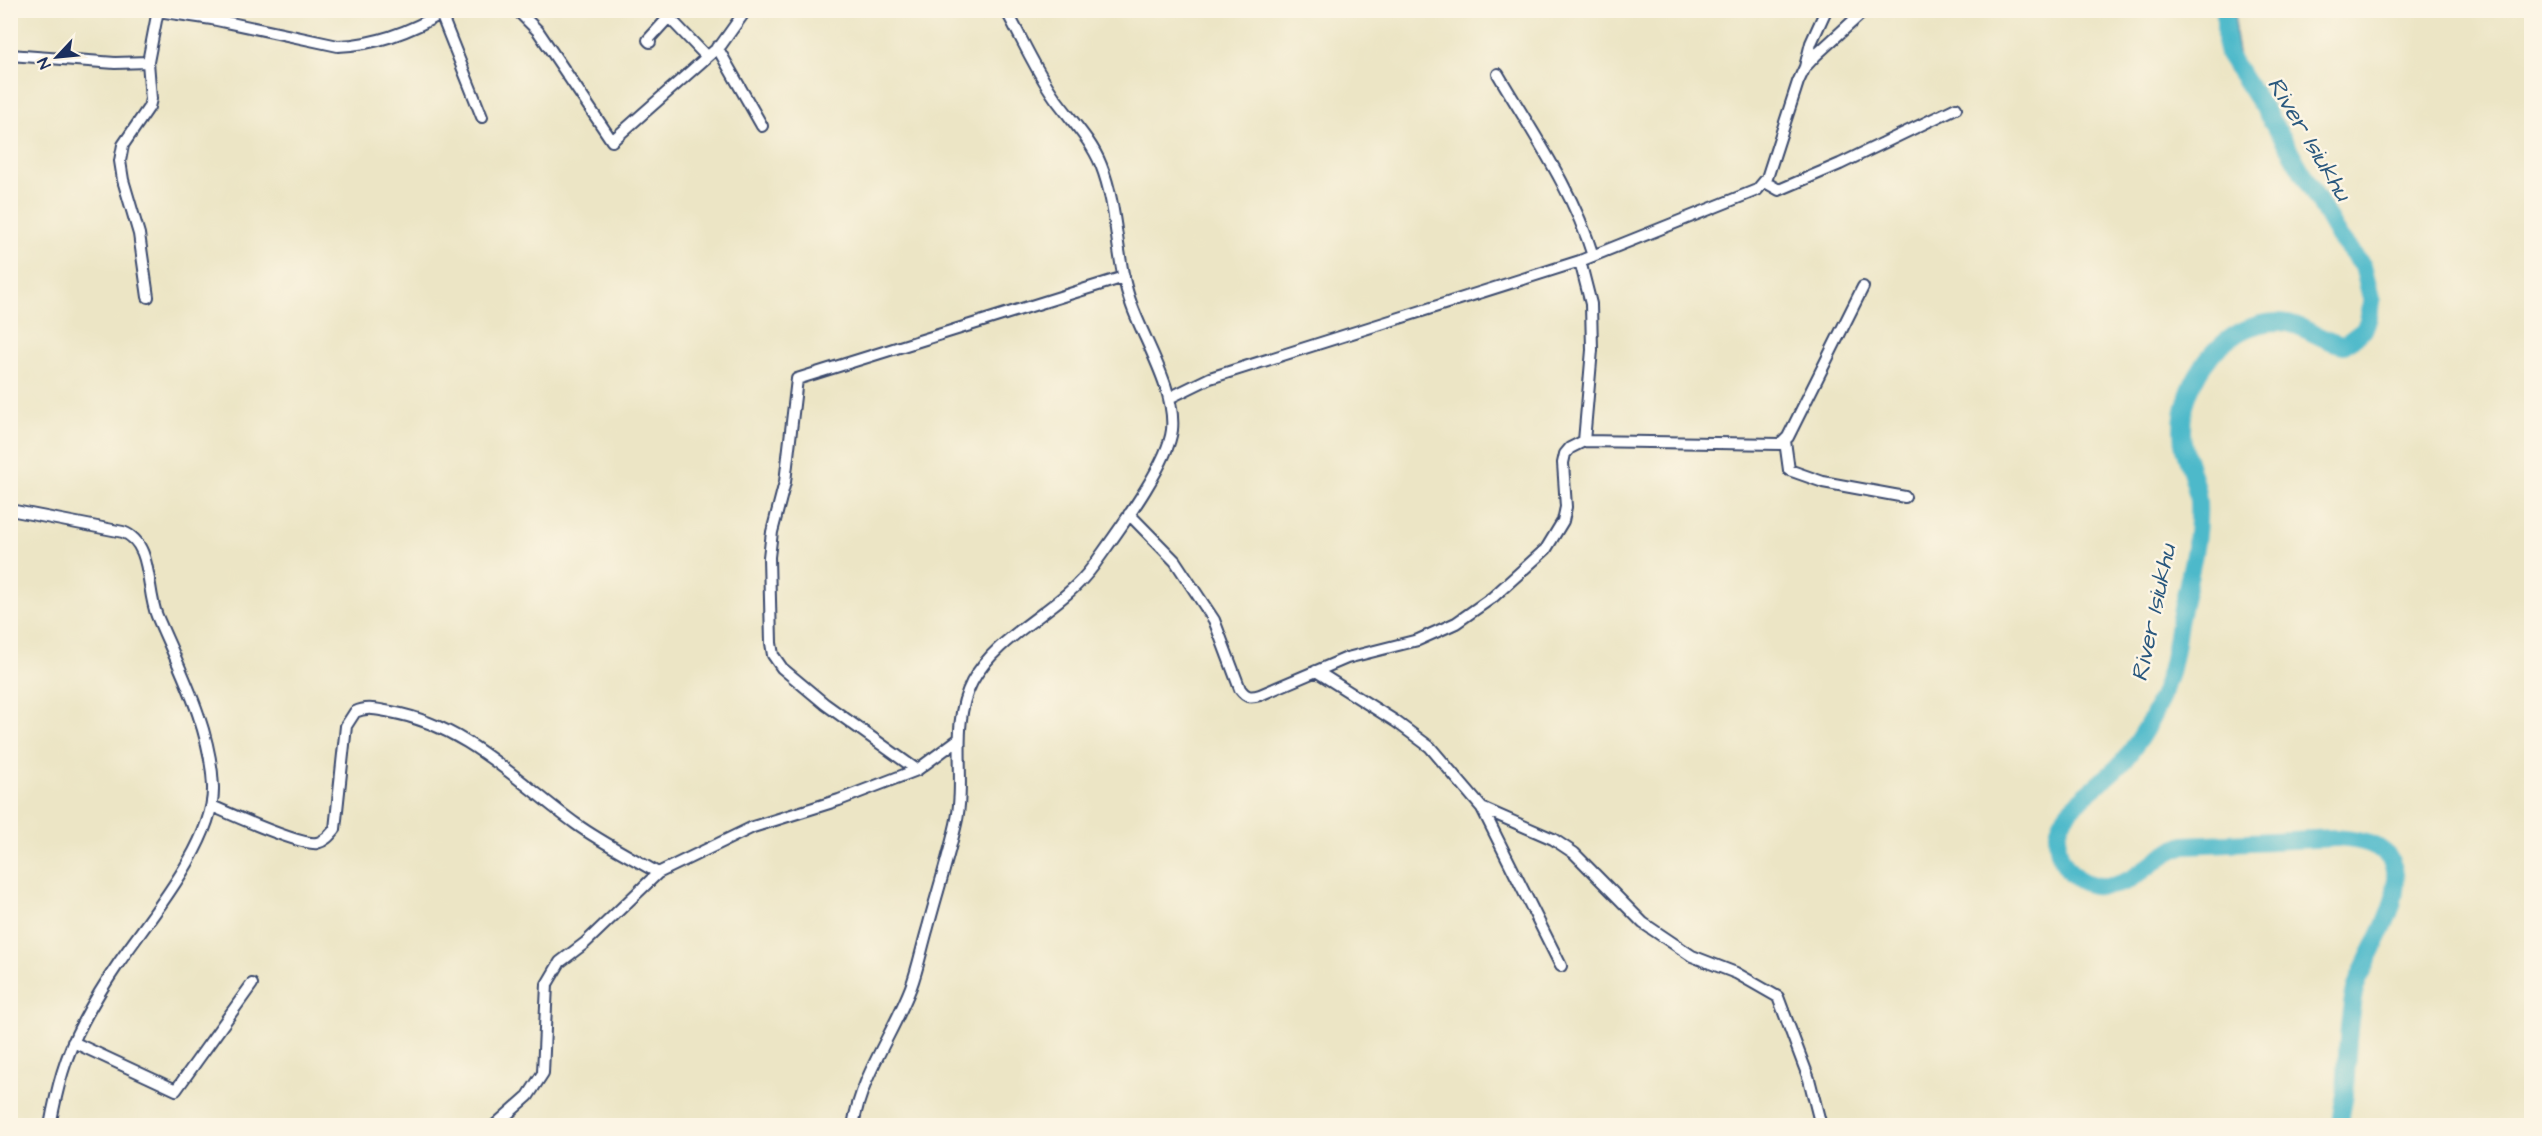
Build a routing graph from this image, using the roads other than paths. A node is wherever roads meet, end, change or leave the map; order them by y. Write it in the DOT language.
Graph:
graph roads {
  1 [pos="517,10"];
  2 [pos="746,10"];
  3 [pos="1006,10"];
  4 [pos="1826,10"];
  5 [pos="1865,10"];
  6 [pos="158,11"];
  7 [pos="444,12"];
  8 [pos="665,14"];
  9 [pos="650,42"];
  10 [pos="717,47"];
  11 [pos="10,55"];
  12 [pos="707,57"];
  13 [pos="148,62"];
  14 [pos="1805,67"];
  15 [pos="1498,74"];
  16 [pos="1956,108"];
  17 [pos="482,117"];
  18 [pos="762,126"];
  19 [pos="1765,182"];
  20 [pos="1593,255"];
  21 [pos="1580,261"];
  22 [pos="1124,277"];
  23 [pos="1863,287"];
  24 [pos="148,297"];
  25 [pos="1169,398"];
  26 [pos="1584,441"];
  27 [pos="1785,441"];
  28 [pos="1905,497"];
  29 [pos="10,510"];
  30 [pos="1129,514"];
  31 [pos="1316,671"];
  32 [pos="959,739"];
  33 [pos="916,770"];
  34 [pos="212,806"];
  35 [pos="1482,808"];
  36 [pos="658,873"];
  37 [pos="1561,966"];
  38 [pos="252,984"];
  39 [pos="73,1042"];
  40 [pos="50,1125"];
  41 [pos="494,1125"];
  42 [pos="853,1125"];
  43 [pos="1821,1125"];
  1 -- 12 [label="street"];
  2 -- 10 [label="street"];
  3 -- 22 [label="street"];
  4 -- 14 [label="street"];
  5 -- 14 [label="street"];
  6 -- 7 [label="street"];
  6 -- 13 [label="street"];
  7 -- 17 [label="street"];
  8 -- 9 [label="street"];
  8 -- 12 [label="street"];
  10 -- 12 [label="street"];
  10 -- 18 [label="street"];
  11 -- 13 [label="street"];
  13 -- 24 [label="street"];
  14 -- 19 [label="street"];
  15 -- 20 [label="street"];
  16 -- 19 [label="street"];
  19 -- 20 [label="street"];
  20 -- 21 [label="street"];
  21 -- 25 [label="street"];
  21 -- 26 [label="street"];
  22 -- 25 [label="street"];
  22 -- 33 [label="street"];
  23 -- 27 [label="street"];
  25 -- 30 [label="street"];
  26 -- 27 [label="street"];
  26 -- 31 [label="street"];
  27 -- 28 [label="street"];
  29 -- 34 [label="street"];
  30 -- 31 [label="street"];
  30 -- 32 [label="street"];
  31 -- 35 [label="street"];
  32 -- 33 [label="street"];
  32 -- 42 [label="street"];
  33 -- 36 [label="street"];
  34 -- 36 [label="street"];
  34 -- 39 [label="street"];
  35 -- 37 [label="street"];
  35 -- 43 [label="street"];
  36 -- 41 [label="street"];
  38 -- 39 [label="street"];
  39 -- 40 [label="street"];
}
